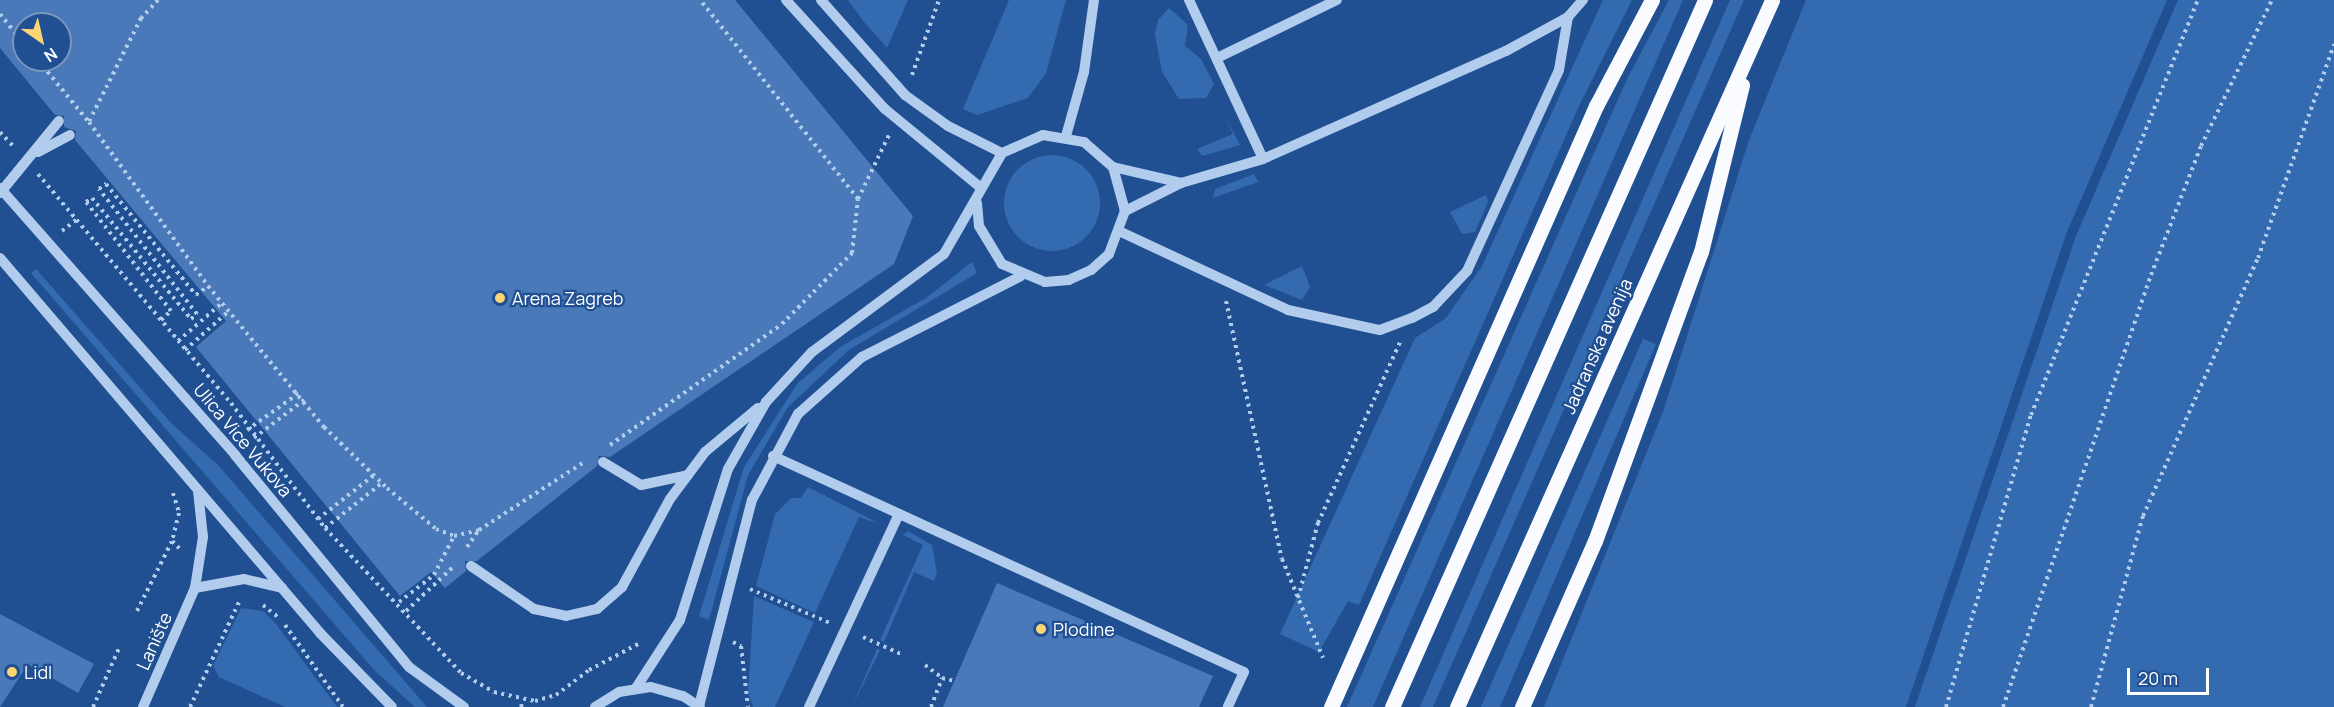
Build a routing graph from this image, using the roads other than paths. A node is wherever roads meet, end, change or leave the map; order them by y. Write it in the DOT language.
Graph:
graph roads {
  1 [pos="786,0"];
  2 [pos="821,0"];
  3 [pos="1094,0"];
  4 [pos="1189,0"];
  5 [pos="1337,0"];
  6 [pos="1583,0"];
  7 [pos="1652,0"];
  8 [pos="1705,0"];
  9 [pos="1772,0"];
  10 [pos="1568,17"];
  11 [pos="1751,48"];
  12 [pos="1216,58"];
  13 [pos="59,121"];
  14 [pos="70,135"];
  15 [pos="1066,136"];
  16 [pos="38,152"];
  17 [pos="1002,153"];
  18 [pos="1263,159"];
  19 [pos="1113,167"];
  20 [pos="1181,183"];
  21 [pos="980,187"];
  22 [pos="1,190"];
  23 [pos="977,203"];
  24 [pos="1125,211"];
  25 [pos="1121,232"];
  26 [pos="0,258"];
  27 [pos="1021,276"];
  28 [pos="766,402"];
  29 [pos="772,456"];
  30 [pos="599,459"];
  31 [pos="688,475"];
  32 [pos="198,490"];
  33 [pos="899,514"];
  34 [pos="471,566"];
  35 [pos="195,588"];
  36 [pos="282,588"];
  37 [pos="636,688"];
  38 [pos="700,706"];
  39 [pos="142,707"];
  40 [pos="392,707"];
  41 [pos="464,707"];
  42 [pos="595,707"];
  43 [pos="809,707"];
  44 [pos="1228,707"];
  45 [pos="1331,707"];
  46 [pos="1392,707"];
  47 [pos="1457,707"];
  48 [pos="1522,707"];
  1 -- 21 [label="street"];
  2 -- 17 [label="street"];
  3 -- 15 [label="street"];
  4 -- 12 [label="street"];
  5 -- 12 [label="street"];
  6 -- 10 [label="street"];
  7 -- 45 [label="main road"];
  8 -- 46 [label="main road"];
  9 -- 11 [label="main road, Jadranska avenija"];
  10 -- 18 [label="street"];
  10 -- 25 [label="street"];
  11 -- 47 [label="main road, Jadranska avenija"];
  11 -- 48 [label="main road"];
  12 -- 18 [label="street"];
  13 -- 16 [label="street"];
  14 -- 16 [label="street"];
  15 -- 17 [label="street"];
  15 -- 19 [label="street"];
  16 -- 22 [label="street"];
  17 -- 21 [label="street"];
  18 -- 20 [label="street"];
  19 -- 20 [label="street"];
  19 -- 24 [label="street"];
  20 -- 24 [label="street"];
  21 -- 23 [label="street"];
  22 -- 41 [label="street, Ulica Vice Vukova"];
  23 -- 27 [label="street"];
  23 -- 28 [label="street"];
  24 -- 25 [label="street"];
  25 -- 27 [label="street"];
  26 -- 32 [label="street"];
  27 -- 29 [label="street"];
  28 -- 31 [label="street"];
  28 -- 37 [label="street"];
  29 -- 33 [label="street"];
  29 -- 38 [label="street"];
  30 -- 31 [label="street"];
  31 -- 34 [label="street"];
  32 -- 35 [label="street, Lanište"];
  32 -- 36 [label="street"];
  33 -- 43 [label="street"];
  33 -- 44 [label="street"];
  35 -- 36 [label="street"];
  35 -- 39 [label="street, Lanište"];
  36 -- 40 [label="street"];
  37 -- 38 [label="street"];
  37 -- 42 [label="street"];
}
